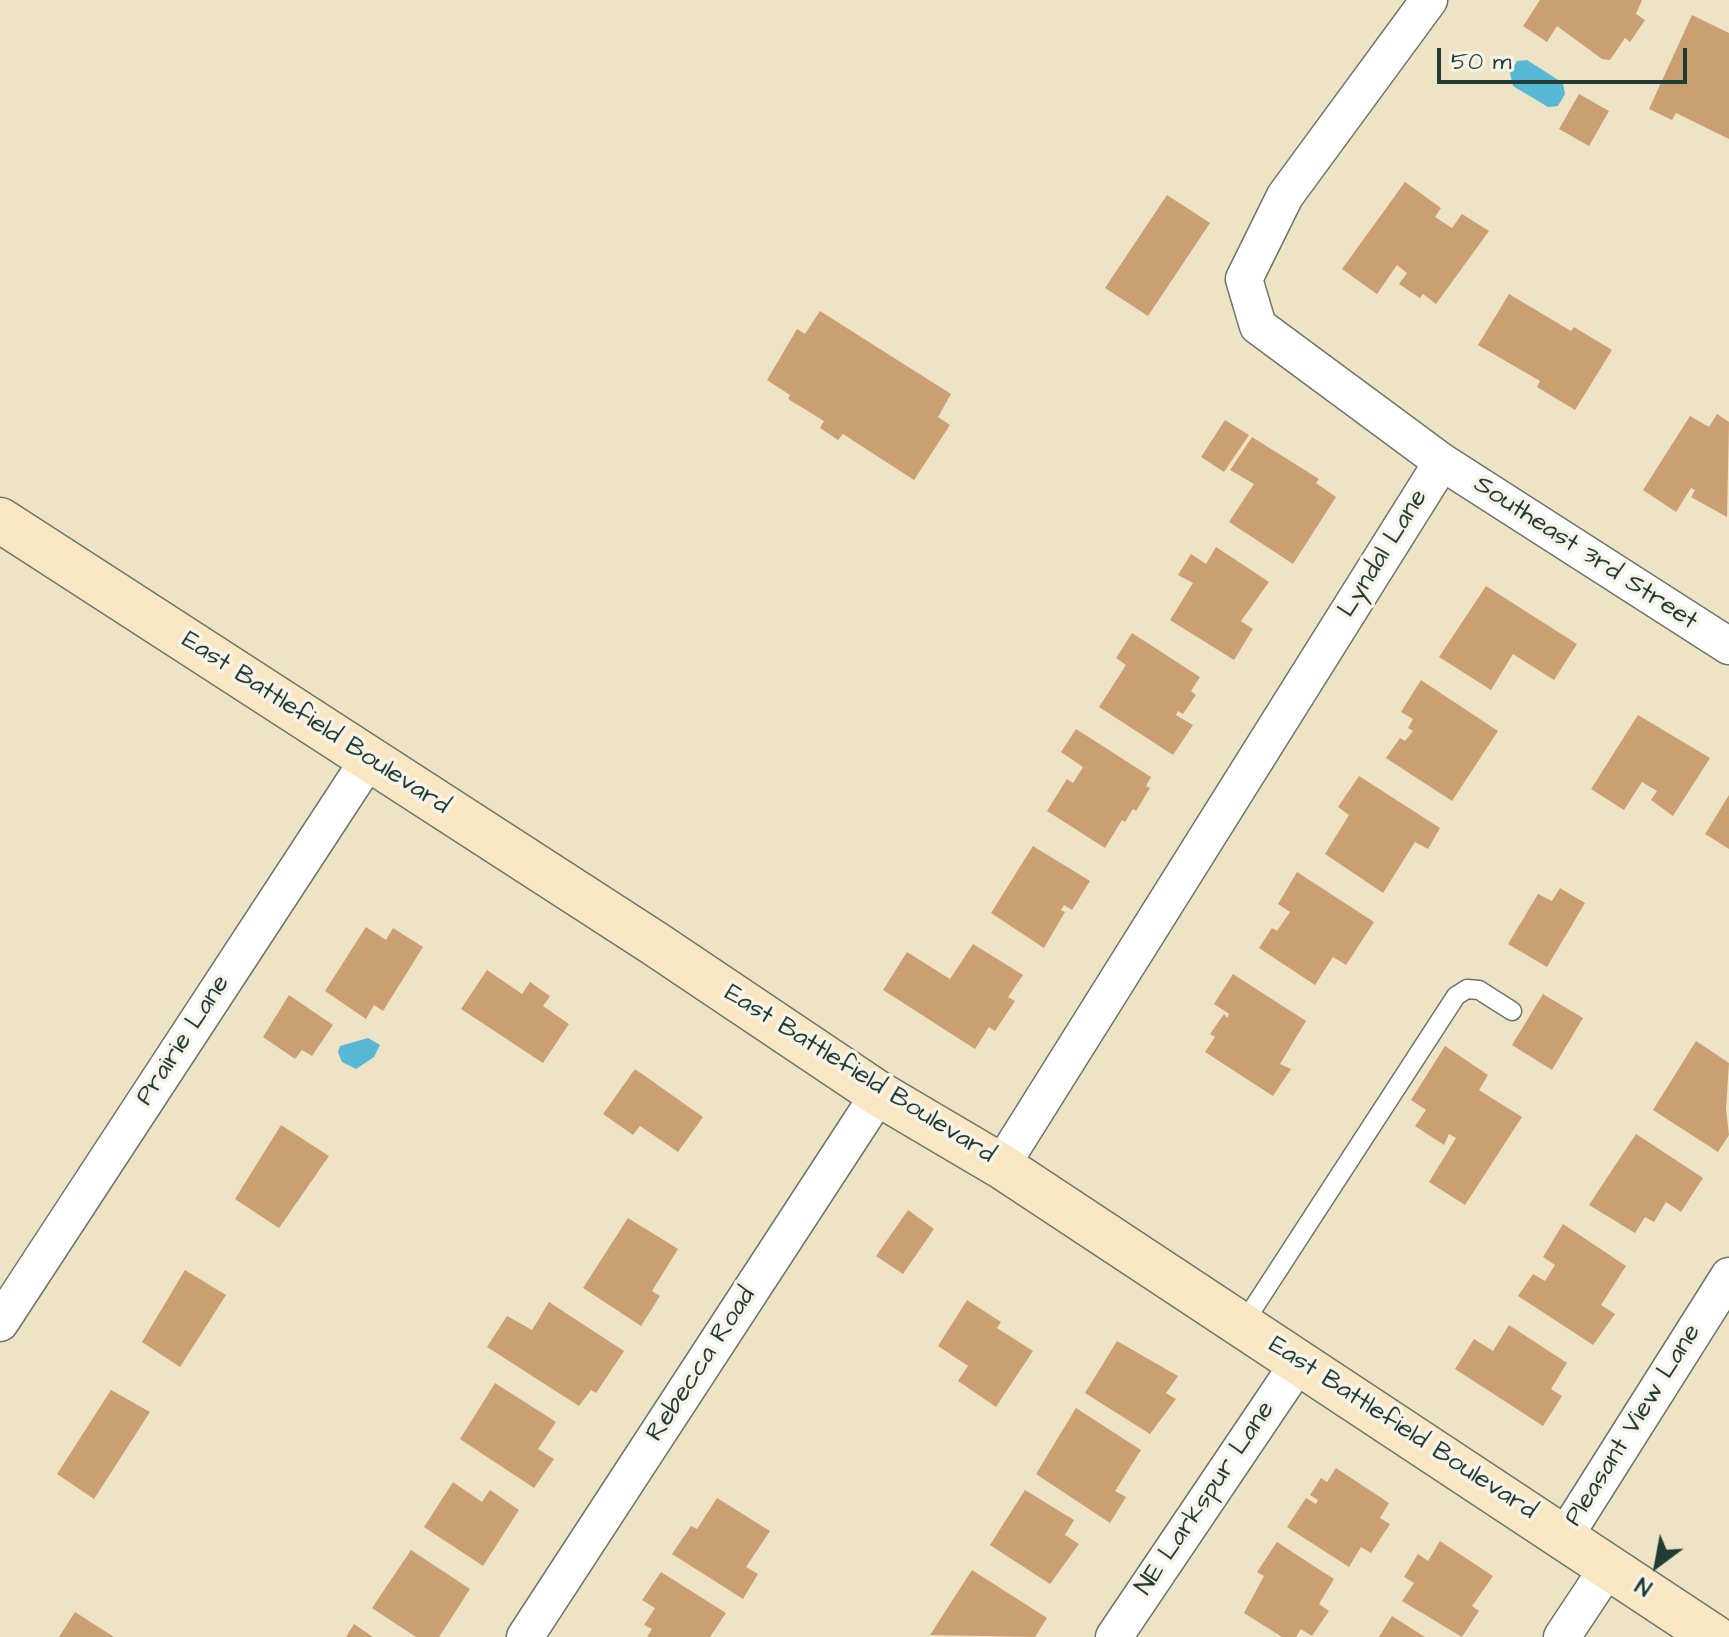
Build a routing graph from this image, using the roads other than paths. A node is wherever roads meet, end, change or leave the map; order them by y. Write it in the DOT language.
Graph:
graph roads {
  1 [pos="1429,0"];
  2 [pos="1442,462"];
  3 [pos="0,520"];
  4 [pos="1729,646"];
  5 [pos="369,759"];
  6 [pos="1512,1011"];
  7 [pos="879,1094"];
  8 [pos="1001,1166"];
  9 [pos="1729,1276"];
  10 [pos="0,1323"];
  11 [pos="1243,1324"];
  12 [pos="1300,1361"];
  13 [pos="1565,1536"];
  14 [pos="1609,1566"];
  15 [pos="525,1637"];
  16 [pos="1114,1637"];
  17 [pos="1562,1637"];
  18 [pos="1714,1637"];
  1 -- 2 [label="street, Lyndal Lane"];
  2 -- 4 [label="street, Southeast 3rd Street"];
  2 -- 8 [label="street, Lyndal Lane"];
  3 -- 5 [label="street, East Battlefield Boulevard"];
  5 -- 7 [label="street, East Battlefield Boulevard"];
  5 -- 10 [label="street, Prairie Lane"];
  6 -- 11 [label="lane"];
  7 -- 8 [label="street, East Battlefield Boulevard"];
  7 -- 15 [label="street, Rebecca Road"];
  8 -- 11 [label="street, East Battlefield Boulevard"];
  9 -- 13 [label="street, Pleasant View Lane"];
  11 -- 12 [label="street, East Battlefield Boulevard"];
  12 -- 13 [label="street, East Battlefield Boulevard"];
  12 -- 16 [label="street, NE Larkspur Lane"];
  13 -- 14 [label="street, East Battlefield Boulevard"];
  14 -- 17 [label="street"];
  14 -- 18 [label="street, East Battlefield Boulevard"];
}
